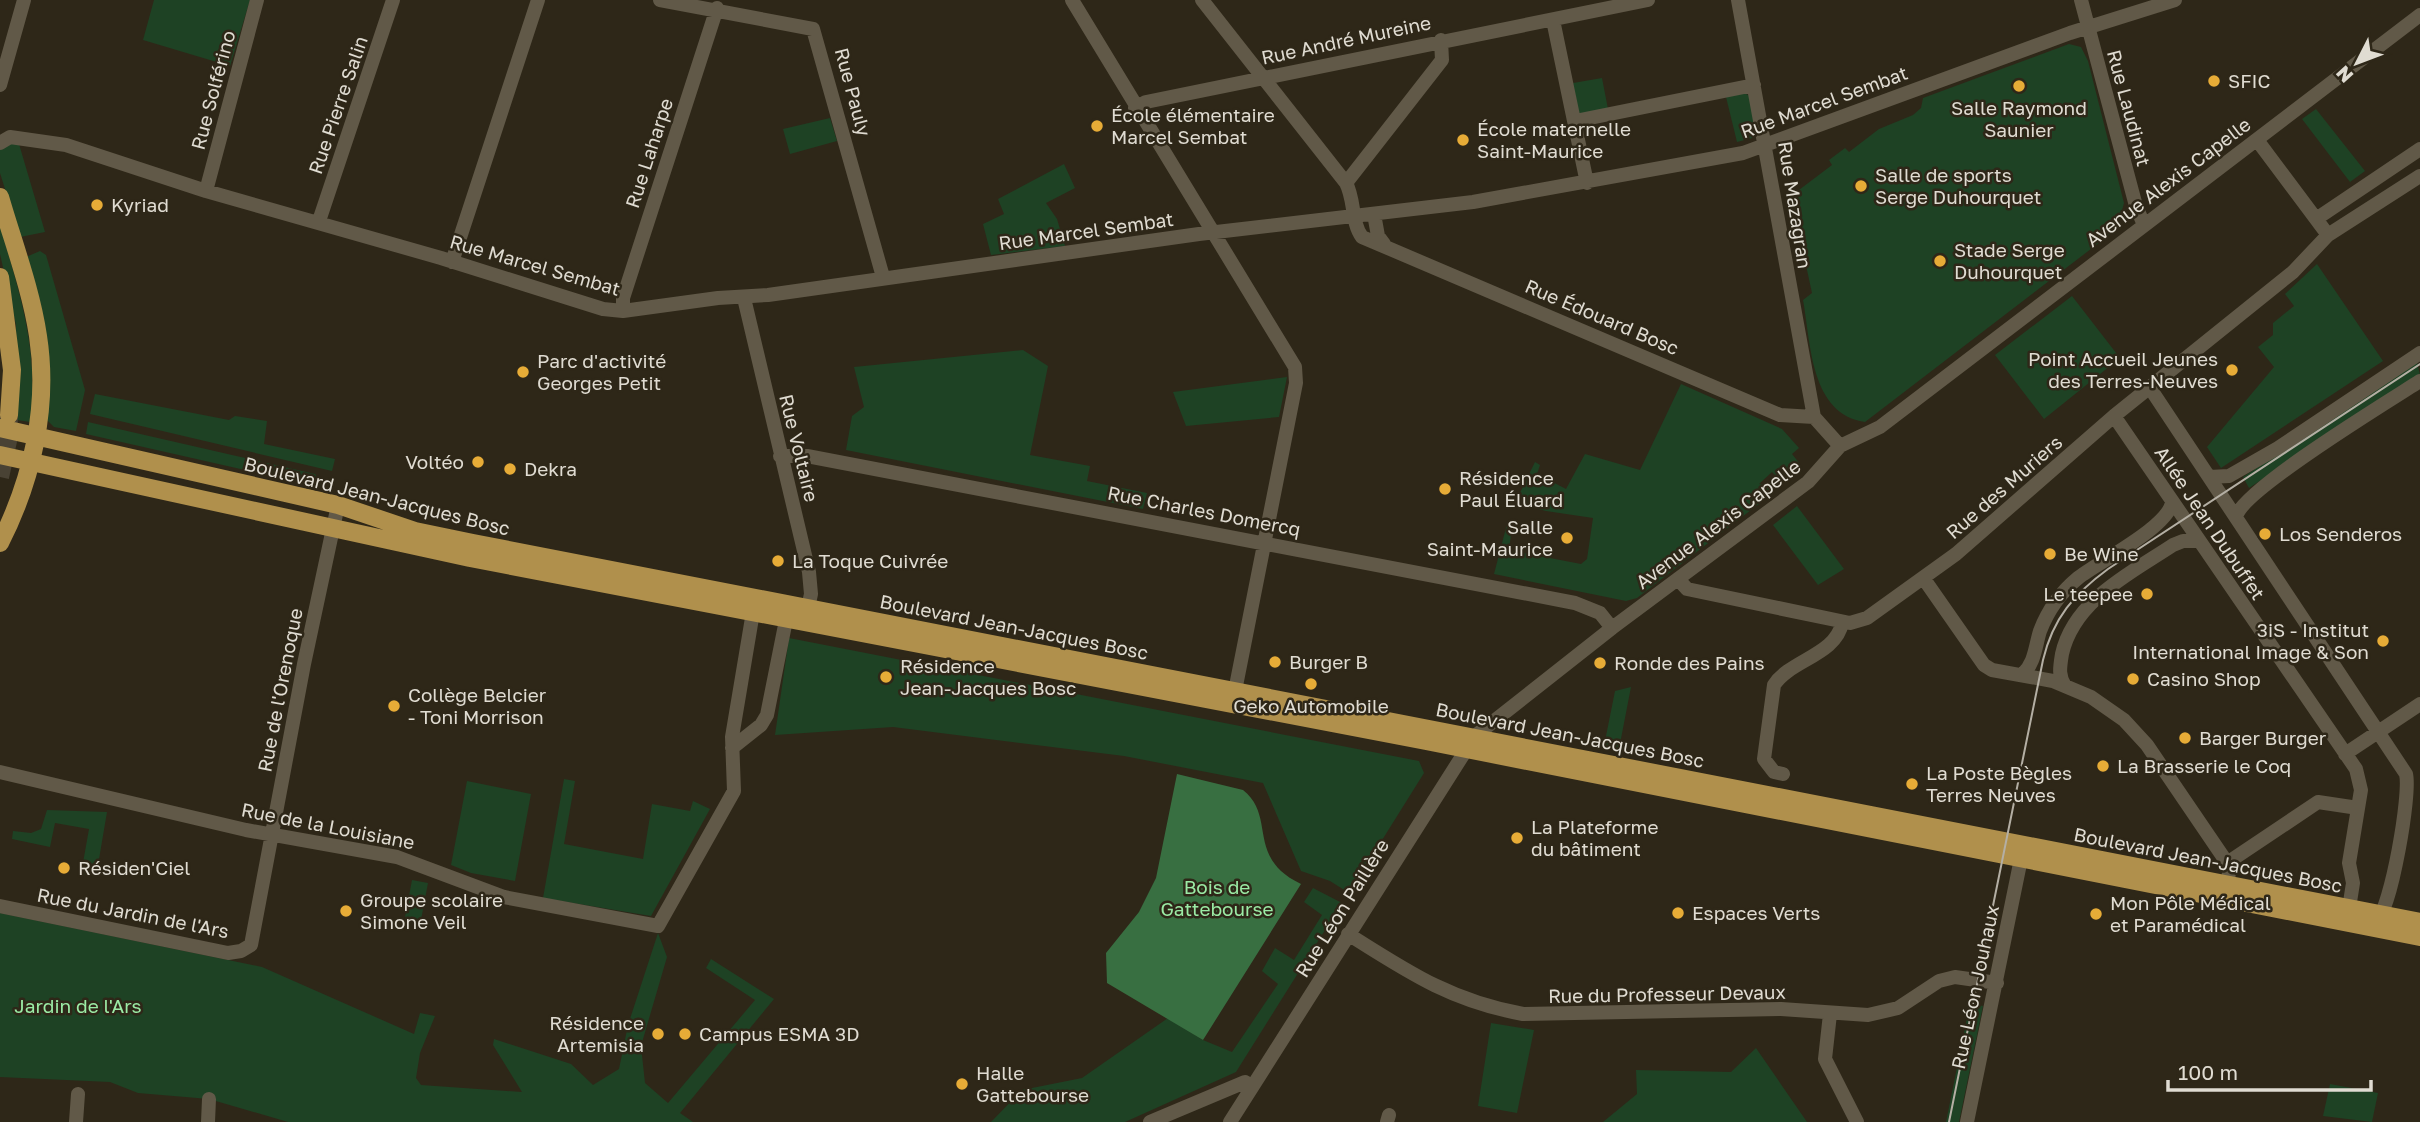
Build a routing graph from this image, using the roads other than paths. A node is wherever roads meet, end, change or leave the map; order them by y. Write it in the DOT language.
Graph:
graph roads {
  1 [pos="19,0"];
  2 [pos="24,0"];
  3 [pos="257,0"];
  4 [pos="393,0"];
  5 [pos="538,0"];
  6 [pos="660,0"];
  7 [pos="1072,0"];
  8 [pos="1202,0"];
  9 [pos="1648,0"];
  10 [pos="1738,0"];
  11 [pos="2081,0"];
  12 [pos="2175,0"];
  13 [pos="717,8"];
  14 [pos="2420,15"];
  15 [pos="1553,20"];
  16 [pos="2087,28"];
  17 [pos="14,36"];
  18 [pos="1441,40"];
  19 [pos="1264,76"];
  20 [pos="0,85"];
  21 [pos="1754,85"];
  22 [pos="1135,108"];
  23 [pos="1575,121"];
  24 [pos="2256,139"];
  25 [pos="0,143"];
  26 [pos="1765,146"];
  27 [pos="2420,149"];
  28 [pos="2420,177"];
  29 [pos="1346,183"];
  30 [pos="1587,183"];
  31 [pos="206,191"];
  32 [pos="0,197"];
  33 [pos="1374,214"];
  34 [pos="1355,215"];
  35 [pos="2316,219"];
  36 [pos="319,221"];
  37 [pos="2144,225"];
  38 [pos="1213,234"];
  39 [pos="2328,234"];
  40 [pos="1384,244"];
  41 [pos="452,262"];
  42 [pos="0,276"];
  43 [pos="883,277"];
  44 [pos="744,298"];
  45 [pos="623,311"];
  46 [pos="2420,353"];
  47 [pos="2420,381"];
  48 [pos="2150,387"];
  49 [pos="2114,416"];
  50 [pos="1814,417"];
  51 [pos="5,422"];
  52 [pos="36,436"];
  53 [pos="1840,446"];
  54 [pos="0,455"];
  55 [pos="780,456"];
  56 [pos="31,462"];
  57 [pos="2209,477"];
  58 [pos="2172,501"];
  59 [pos="338,505"];
  60 [pos="2236,517"];
  61 [pos="333,530"];
  62 [pos="2199,541"];
  63 [pos="0,543"];
  64 [pos="1264,543"];
  65 [pos="515,552"];
  66 [pos="1678,579"];
  67 [pos="1924,579"];
  68 [pos="788,611"];
  69 [pos="753,612"];
  70 [pos="806,615"];
  71 [pos="1842,622"];
  72 [pos="1612,628"];
  73 [pos="2022,675"];
  74 [pos="2065,686"];
  75 [pos="1236,691"];
  76 [pos="1182,695"];
  77 [pos="2420,704"];
  78 [pos="1253,709"];
  79 [pos="2379,732"];
  80 [pos="1470,743"];
  81 [pos="732,748"];
  82 [pos="2345,754"];
  83 [pos="0,772"];
  84 [pos="1783,774"];
  85 [pos="2358,808"];
  86 [pos="273,833"];
  87 [pos="2023,852"];
  88 [pos="2227,863"];
  89 [pos="2227,885"];
  90 [pos="0,906"];
  91 [pos="2343,908"];
  92 [pos="2383,915"];
  93 [pos="2317,917"];
  94 [pos="2420,922"];
  95 [pos="1348,934"];
  96 [pos="2420,937"];
  97 [pos="253,941"];
  98 [pos="1997,983"];
  99 [pos="1830,1014"];
  100 [pos="1252,1087"];
  101 [pos="78,1094"];
  102 [pos="209,1099"];
  103 [pos="75,1122"];
  104 [pos="208,1122"];
  105 [pos="1150,1122"];
  106 [pos="1230,1122"];
  107 [pos="1857,1122"];
  108 [pos="1966,1122"];
  1 -- 17 [label="street"];
  2 -- 17 [label="street"];
  3 -- 31 [label="street, Rue Solférino"];
  4 -- 36 [label="street, Rue Pierre Salin"];
  5 -- 41 [label="street"];
  6 -- 13 [label="street, Rue Pauly"];
  7 -- 22 [label="street"];
  8 -- 19 [label="street"];
  9 -- 15 [label="street, Rue André Mureine"];
  10 -- 21 [label="street, Rue Mazagran"];
  11 -- 16 [label="street, Rue Laudinat"];
  12 -- 16 [label="street, Rue Marcel Sembat"];
  13 -- 43 [label="street, Rue Pauly"];
  13 -- 45 [label="street, Rue Laharpe"];
  14 -- 24 [label="street, Avenue Alexis Capelle"];
  15 -- 18 [label="street, Rue André Mureine"];
  15 -- 23 [label="street"];
  16 -- 26 [label="street, Rue Marcel Sembat"];
  16 -- 37 [label="street, Rue Laudinat"];
  17 -- 20 [label="street"];
  18 -- 19 [label="street, Rue André Mureine"];
  18 -- 29 [label="street"];
  19 -- 22 [label="street, Rue André Mureine"];
  19 -- 29 [label="street"];
  21 -- 23 [label="street"];
  21 -- 26 [label="street, Rue Mazagran"];
  22 -- 38 [label="street"];
  23 -- 30 [label="street"];
  24 -- 35 [label="street"];
  24 -- 37 [label="street, Avenue Alexis Capelle"];
  25 -- 31 [label="street, Rue Marcel Sembat"];
  26 -- 30 [label="street, Rue Marcel Sembat"];
  26 -- 50 [label="street, Rue Mazagran"];
  27 -- 35 [label="street"];
  28 -- 39 [label="street, Rue des Muriers"];
  29 -- 34 [label="street"];
  30 -- 33 [label="street, Rue Marcel Sembat"];
  31 -- 36 [label="street, Rue Marcel Sembat"];
  32 -- 52 [label="main road"];
  33 -- 34 [label="street, Rue Marcel Sembat"];
  33 -- 40 [label="street"];
  34 -- 38 [label="street, Rue Marcel Sembat"];
  34 -- 40 [label="street, Rue Édouard Bosc"];
  35 -- 39 [label="street"];
  36 -- 41 [label="street, Rue Marcel Sembat"];
  37 -- 53 [label="street, Avenue Alexis Capelle"];
  38 -- 43 [label="street, Rue Marcel Sembat"];
  38 -- 64 [label="street"];
  39 -- 48 [label="street, Rue des Muriers"];
  40 -- 50 [label="street, Rue Édouard Bosc"];
  41 -- 45 [label="street, Rue Marcel Sembat"];
  42 -- 51 [label="main road"];
  43 -- 44 [label="street, Rue Marcel Sembat"];
  44 -- 45 [label="street, Rue Marcel Sembat"];
  44 -- 55 [label="street, Rue Voltaire"];
  46 -- 57 [label="street"];
  47 -- 60 [label="street"];
  48 -- 49 [label="street, Rue des Muriers"];
  48 -- 57 [label="street, Allée Jean Dubuffet"];
  49 -- 58 [label="street, Allée Jean Dubuffet"];
  49 -- 67 [label="street, Rue des Muriers"];
  50 -- 53 [label="street"];
  51 -- 52 [label="main road, Boulevard Jean-Jacques Bosc"];
  52 -- 56 [label="main road"];
  52 -- 59 [label="main road, Boulevard Jean-Jacques Bosc"];
  53 -- 66 [label="street, Avenue Alexis Capelle"];
  54 -- 56 [label="main road, Boulevard Jean-Jacques Bosc"];
  55 -- 64 [label="street, Rue Charles Domercq"];
  55 -- 70 [label="street, Rue Voltaire"];
  56 -- 61 [label="main road, Boulevard Jean-Jacques Bosc"];
  56 -- 63 [label="main road"];
  57 -- 60 [label="street, Allée Jean Dubuffet"];
  58 -- 62 [label="street, Allée Jean Dubuffet"];
  58 -- 73 [label="street"];
  59 -- 61 [label="street, Rue de l'Orenoque"];
  59 -- 65 [label="main road, Boulevard Jean-Jacques Bosc"];
  60 -- 79 [label="street, Allée Jean Dubuffet"];
  61 -- 65 [label="street"];
  61 -- 69 [label="main road, Boulevard Jean-Jacques Bosc"];
  61 -- 86 [label="street, Rue de l'Orenoque"];
  62 -- 74 [label="street"];
  62 -- 82 [label="street, Allée Jean Dubuffet"];
  64 -- 72 [label="street, Rue Charles Domercq"];
  64 -- 75 [label="street"];
  65 -- 68 [label="main road, Boulevard Jean-Jacques Bosc"];
  66 -- 71 [label="street"];
  66 -- 72 [label="street, Avenue Alexis Capelle"];
  67 -- 71 [label="street, Rue des Muriers"];
  67 -- 73 [label="street"];
  68 -- 69 [label="main road, Boulevard Jean-Jacques Bosc"];
  68 -- 70 [label="main road, Boulevard Jean-Jacques Bosc"];
  68 -- 81 [label="street"];
  69 -- 81 [label="street, Rue de la Louisiane"];
  70 -- 75 [label="main road, Boulevard Jean-Jacques Bosc"];
  70 -- 76 [label="main road, Boulevard Jean-Jacques Bosc"];
  71 -- 84 [label="street"];
  72 -- 80 [label="street, Avenue Alexis Capelle"];
  73 -- 74 [label="street"];
  74 -- 88 [label="street"];
  75 -- 76 [label="street"];
  75 -- 78 [label="street"];
  75 -- 80 [label="main road, Boulevard Jean-Jacques Bosc"];
  76 -- 78 [label="main road, Boulevard Jean-Jacques Bosc"];
  77 -- 79 [label="street"];
  78 -- 80 [label="main road, Boulevard Jean-Jacques Bosc"];
  79 -- 82 [label="street"];
  79 -- 92 [label="street, Allée Jean Dubuffet"];
  80 -- 87 [label="main road, Boulevard Jean-Jacques Bosc"];
  80 -- 95 [label="street, Rue Léon Paillère"];
  81 -- 86 [label="street, Rue de la Louisiane"];
  82 -- 85 [label="street, Allée Jean Dubuffet"];
  83 -- 86 [label="street, Rue de la Louisiane"];
  85 -- 88 [label="street"];
  85 -- 91 [label="street, Allée Jean Dubuffet"];
  86 -- 97 [label="street, Rue de l'Orenoque"];
  87 -- 89 [label="main road, Boulevard Jean-Jacques Bosc"];
  87 -- 93 [label="main road, Boulevard Jean-Jacques Bosc"];
  87 -- 98 [label="street, Rue Léon Jouhaux"];
  88 -- 89 [label="street"];
  89 -- 91 [label="main road, Boulevard Jean-Jacques Bosc"];
  90 -- 97 [label="street, Rue du Jardin de l'Ars"];
  91 -- 92 [label="main road, Boulevard Jean-Jacques Bosc"];
  92 -- 93 [label="street, Boulevard Jean-Jacques Bosc"];
  92 -- 94 [label="main road, Boulevard Jean-Jacques Bosc"];
  93 -- 96 [label="main road, Boulevard Jean-Jacques Bosc"];
  95 -- 99 [label="street, Rue du Professeur Devaux"];
  95 -- 100 [label="street, Rue Léon Paillère"];
  98 -- 99 [label="street, Rue du Professeur Devaux"];
  98 -- 108 [label="street, Rue Léon Jouhaux"];
  99 -- 107 [label="street"];
  100 -- 105 [label="street"];
  100 -- 106 [label="street, Rue Léon Paillère"];
  101 -- 103 [label="street"];
  102 -- 104 [label="street"];
}
